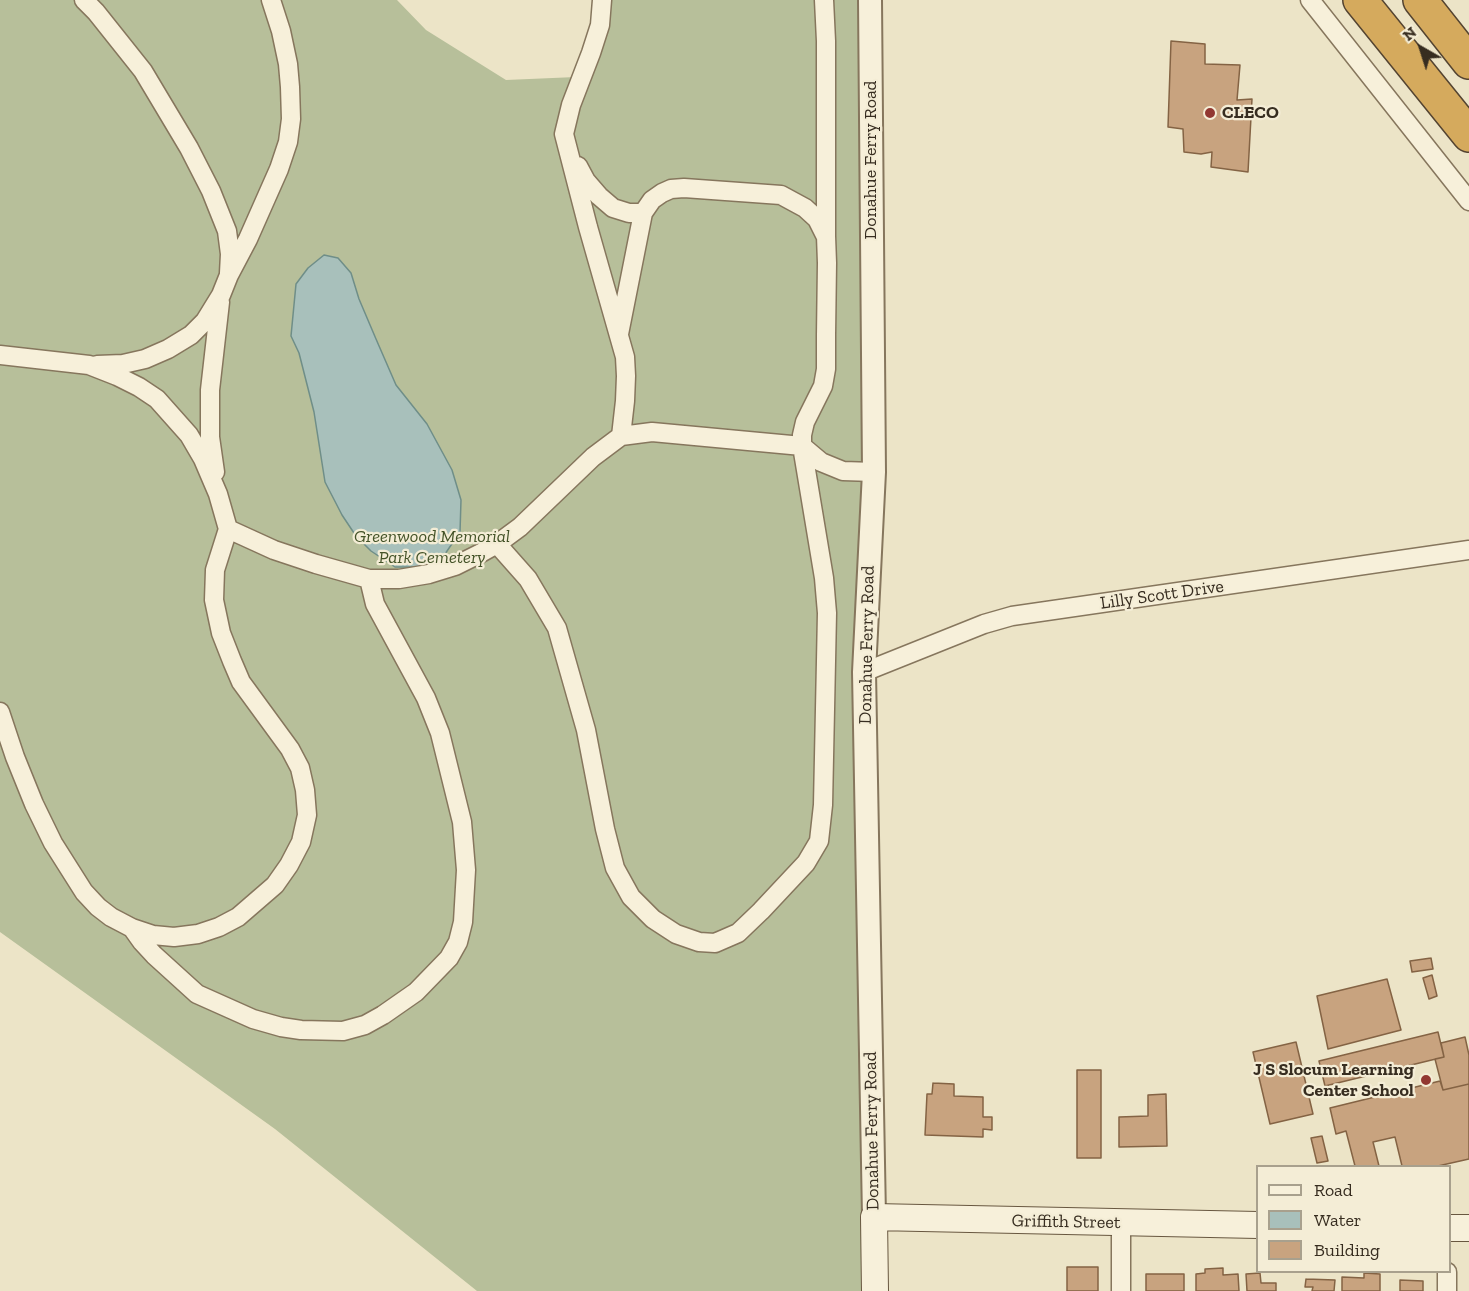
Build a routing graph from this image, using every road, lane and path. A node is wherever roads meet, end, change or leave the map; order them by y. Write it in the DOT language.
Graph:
graph roads {
  1 [pos="84,0"];
  2 [pos="271,0"];
  3 [pos="602,0"];
  4 [pos="824,0"];
  5 [pos="870,0"];
  6 [pos="1310,0"];
  7 [pos="1360,0"];
  8 [pos="1420,0"];
  9 [pos="1469,62"];
  10 [pos="564,134"];
  11 [pos="1469,135"];
  12 [pos="1469,201"];
  13 [pos="643,213"];
  14 [pos="826,236"];
  15 [pos="229,275"];
  16 [pos="221,295"];
  17 [pos="619,337"];
  18 [pos="0,355"];
  19 [pos="89,365"];
  20 [pos="621,436"];
  21 [pos="802,446"];
  22 [pos="874,472"];
  23 [pos="218,494"];
  24 [pos="228,529"];
  25 [pos="497,544"];
  26 [pos="1469,550"];
  27 [pos="369,579"];
  28 [pos="864,672"];
  29 [pos="0,712"];
  30 [pos="132,928"];
  31 [pos="874,1217"];
  32 [pos="1121,1223"];
  33 [pos="1256,1225"];
  34 [pos="1451,1228"];
  35 [pos="1469,1228"];
  36 [pos="1447,1273"];
  37 [pos="875,1291"];
  38 [pos="1121,1291"];
  39 [pos="1447,1291"];
  1 -- 15 [label="street"];
  2 -- 15 [label="street"];
  3 -- 10 [label="street"];
  4 -- 14 [label="street"];
  5 -- 22 [label="street, Donahue Ferry Road"];
  6 -- 12 [label="street"];
  7 -- 11 [label="highway"];
  8 -- 9 [label="highway"];
  10 -- 13 [label="street"];
  10 -- 17 [label="street"];
  13 -- 14 [label="street"];
  13 -- 17 [label="street"];
  14 -- 21 [label="street"];
  15 -- 16 [label="street"];
  16 -- 19 [label="street"];
  16 -- 23 [label="street"];
  17 -- 20 [label="street"];
  18 -- 19 [label="street"];
  19 -- 23 [label="street"];
  20 -- 21 [label="street"];
  20 -- 25 [label="street"];
  21 -- 22 [label="street"];
  21 -- 25 [label="street"];
  22 -- 28 [label="street, Donahue Ferry Road"];
  23 -- 24 [label="street"];
  24 -- 27 [label="street"];
  24 -- 30 [label="street"];
  25 -- 27 [label="street"];
  26 -- 28 [label="street, Lilly Scott Drive"];
  27 -- 30 [label="street"];
  28 -- 31 [label="street, Donahue Ferry Road"];
  29 -- 30 [label="street"];
  31 -- 32 [label="main road, Griffith Street"];
  31 -- 37 [label="main road, Donahue Ferry Road"];
  32 -- 33 [label="main road, Griffith Street"];
  32 -- 38 [label="street"];
  34 -- 35 [label="main road"];
  36 -- 39 [label="street"];
}
